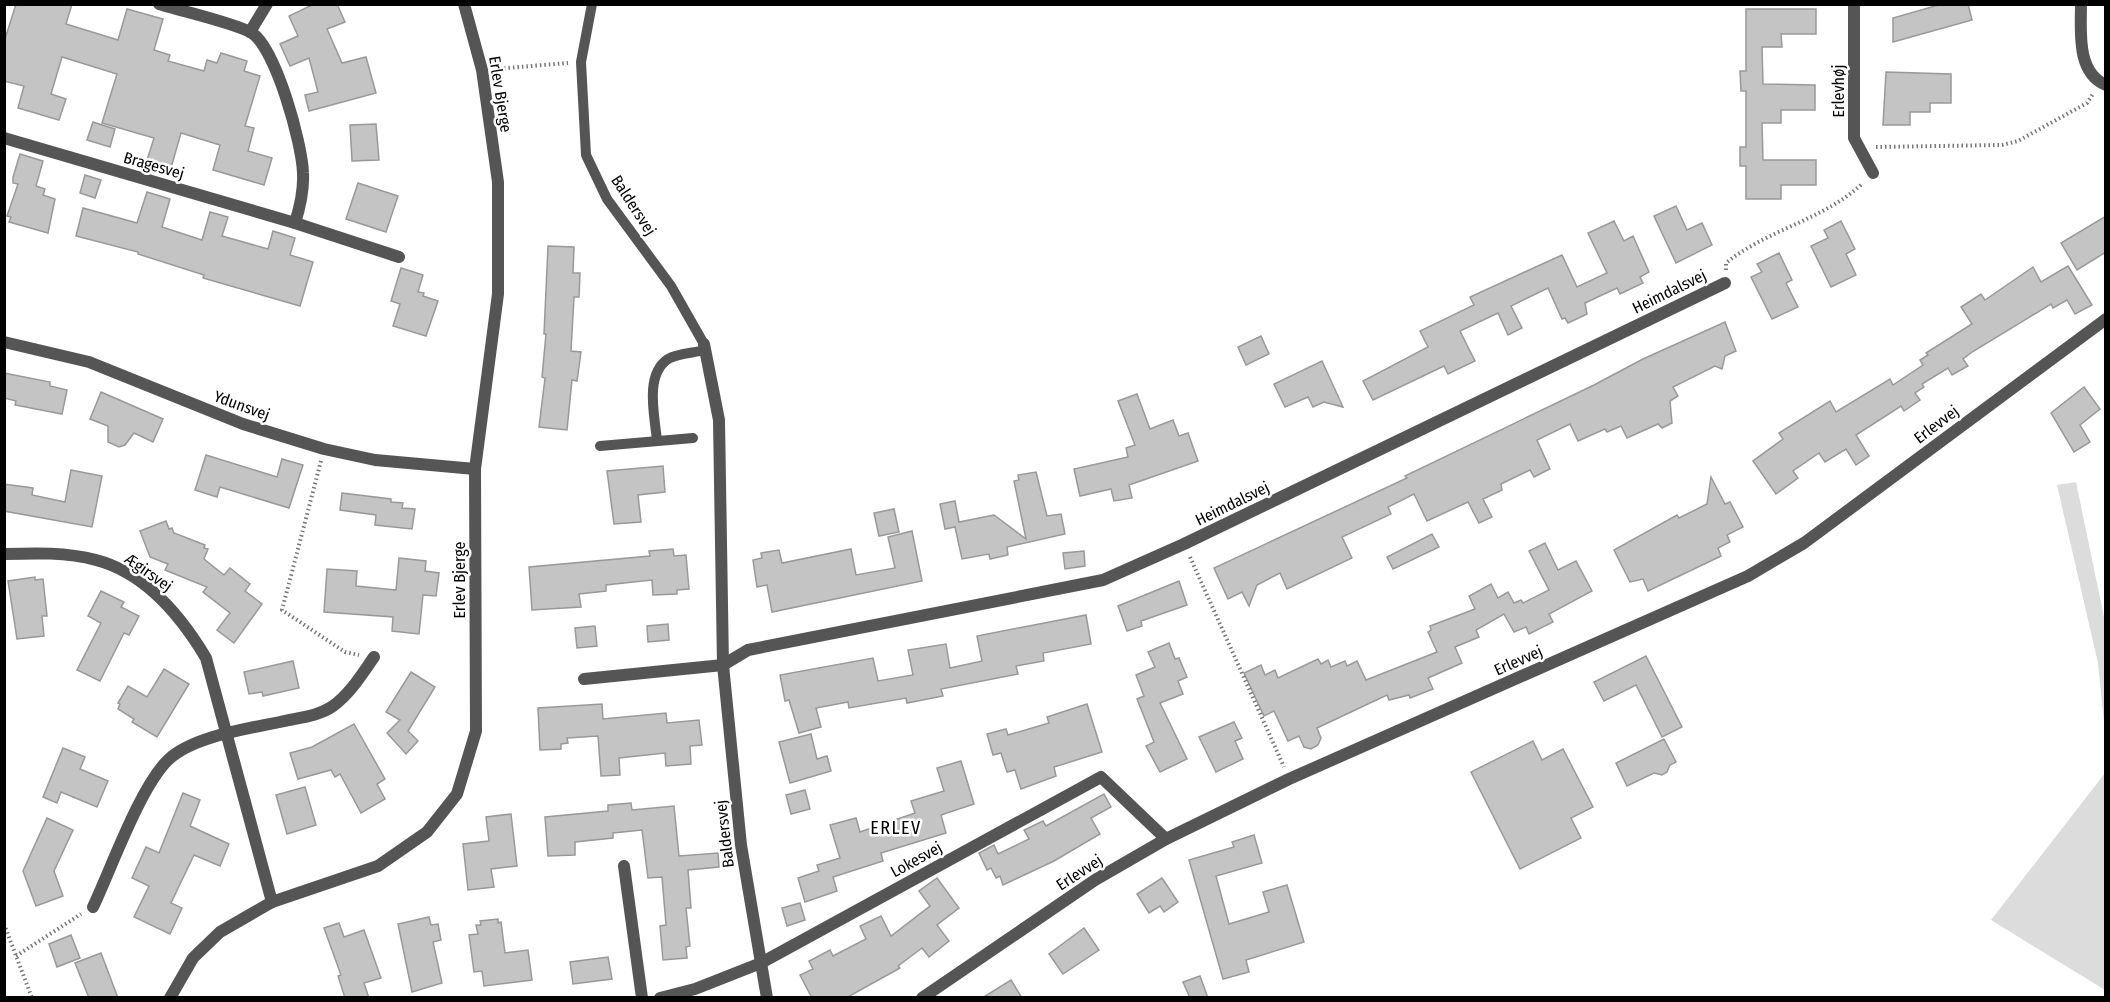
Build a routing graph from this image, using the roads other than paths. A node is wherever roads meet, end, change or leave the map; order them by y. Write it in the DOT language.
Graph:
graph roads {
  1 [pos="159,4"];
  2 [pos="267,4"];
  3 [pos="464,4"];
  4 [pos="592,4"];
  5 [pos="1854,4"];
  6 [pos="2081,4"];
  7 [pos="249,32"];
  8 [pos="2103,84"];
  9 [pos="4,138"];
  10 [pos="1873,174"];
  11 [pos="295,223"];
  12 [pos="399,257"];
  13 [pos="1725,283"];
  14 [pos="2106,319"];
  15 [pos="4,342"];
  16 [pos="705,347"];
  17 [pos="693,438"];
  18 [pos="657,441"];
  19 [pos="600,446"];
  20 [pos="475,468"];
  21 [pos="4,554"];
  22 [pos="374,657"];
  23 [pos="723,664"];
  24 [pos="585,679"];
  25 [pos="229,734"];
  26 [pos="1166,839"];
  27 [pos="624,866"];
  28 [pos="272,902"];
  29 [pos="93,907"];
  30 [pos="761,963"];
  31 [pos="170,998"];
  32 [pos="642,998"];
  33 [pos="660,998"];
  34 [pos="766,998"];
  35 [pos="922,998"];
  1 -- 7 [label="street"];
  2 -- 7 [label="street"];
  3 -- 20 [label="street, Erlev Bjerge"];
  4 -- 16 [label="lane, Baldersvej"];
  5 -- 10 [label="street, Erlevhøj"];
  6 -- 8 [label="street"];
  7 -- 11 [label="street"];
  9 -- 11 [label="street, Bragesvej"];
  11 -- 12 [label="street, Bragesvej"];
  13 -- 23 [label="street, Heimdalsvej"];
  14 -- 26 [label="street, Erlevvej"];
  15 -- 20 [label="street, Ydunsvej"];
  16 -- 18 [label="lane"];
  16 -- 23 [label="street, Baldersvej"];
  17 -- 18 [label="lane"];
  18 -- 19 [label="lane"];
  20 -- 28 [label="street, Erlev Bjerge"];
  21 -- 25 [label="street, Ægirsvej"];
  22 -- 25 [label="street"];
  23 -- 24 [label="street"];
  23 -- 30 [label="street, Baldersvej"];
  25 -- 28 [label="street, Ægirsvej"];
  25 -- 29 [label="street"];
  26 -- 30 [label="street, Lokesvej"];
  26 -- 35 [label="street, Erlevvej"];
  27 -- 32 [label="street"];
  28 -- 31 [label="street, Erlev Bjerge"];
  30 -- 33 [label="street, Lokesvej"];
  30 -- 34 [label="street, Baldersvej"];
}
